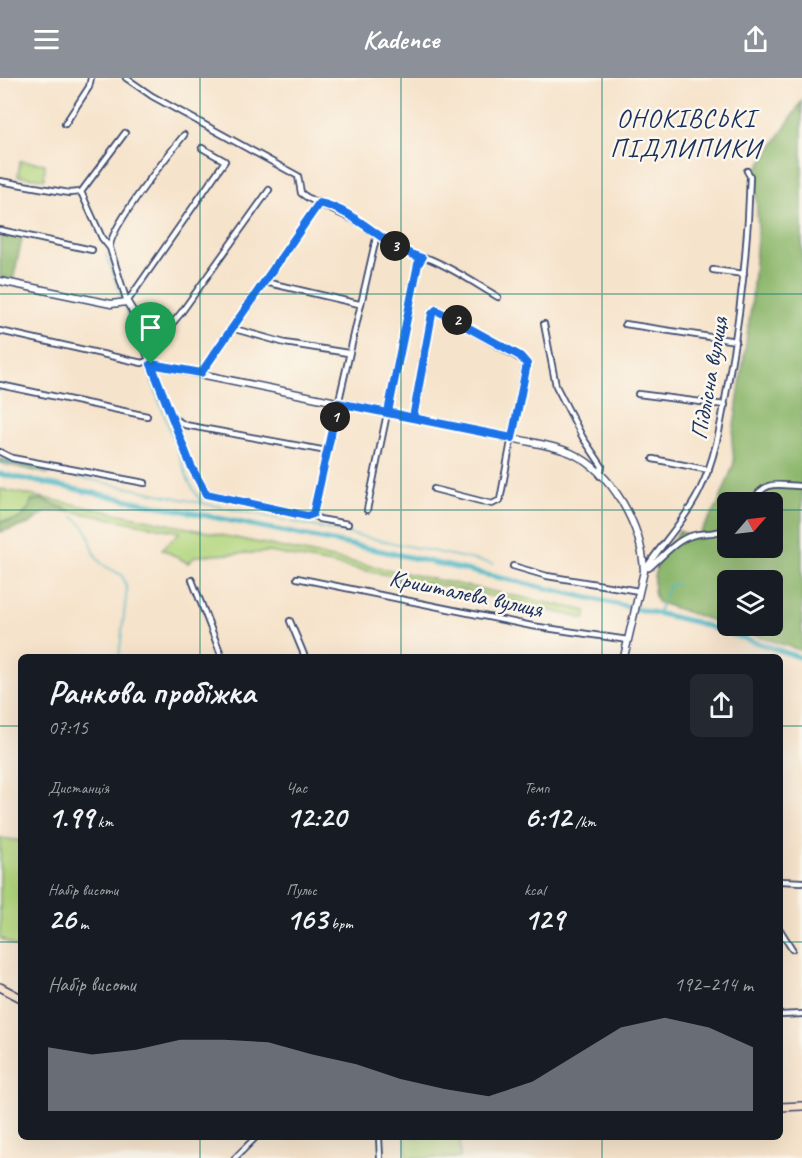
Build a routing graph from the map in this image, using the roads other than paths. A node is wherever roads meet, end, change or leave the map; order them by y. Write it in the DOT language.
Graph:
graph roads {
  1 [pos="91,78"];
  2 [pos="126,78"];
  3 [pos="65,124"];
  4 [pos="125,133"];
  5 [pos="184,135"];
  6 [pos="202,148"];
  7 [pos="747,171"];
  8 [pos="0,181"];
  9 [pos="269,190"];
  10 [pos="81,192"];
  11 [pos="319,203"];
  12 [pos="0,230"];
  13 [pos="377,234"];
  14 [pos="110,248"];
  15 [pos="92,250"];
  16 [pos="422,258"];
  17 [pos="713,270"];
  18 [pos="744,273"];
  19 [pos="0,281"];
  20 [pos="265,282"];
  21 [pos="498,297"];
  22 [pos="127,302"];
  23 [pos="359,304"];
  24 [pos="544,324"];
  25 [pos="625,324"];
  26 [pos="231,328"];
  27 [pos="0,332"];
  28 [pos="736,341"];
  29 [pos="348,353"];
  30 [pos="149,359"];
  31 [pos="201,373"];
  32 [pos="0,385"];
  33 [pos="638,394"];
  34 [pos="338,403"];
  35 [pos="725,405"];
  36 [pos="388,412"];
  37 [pos="147,416"];
  38 [pos="172,418"];
  39 [pos="413,418"];
  40 [pos="512,438"];
  41 [pos="327,451"];
  42 [pos="0,452"];
  43 [pos="653,459"];
  44 [pos="709,470"];
  45 [pos="600,476"];
  46 [pos="145,483"];
  47 [pos="802,486"];
  48 [pos="434,489"];
  49 [pos="760,492"];
  50 [pos="367,510"];
  51 [pos="313,514"];
  52 [pos="348,524"];
  53 [pos="717,533"];
  54 [pos="513,566"];
  55 [pos="644,571"];
  56 [pos="297,578"];
  57 [pos="192,580"];
  58 [pos="638,595"];
  59 [pos="290,621"];
  60 [pos="628,640"];
  61 [pos="221,654"];
  62 [pos="304,654"];
  63 [pos="625,654"];
  64 [pos="783,881"];
  65 [pos="802,882"];
  66 [pos="783,934"];
  67 [pos="792,948"];
  68 [pos="0,987"];
  69 [pos="18,996"];
  70 [pos="802,1014"];
  71 [pos="783,1015"];
  72 [pos="802,1106"];
  73 [pos="783,1107"];
  74 [pos="250,1140"];
  75 [pos="253,1140"];
  76 [pos="379,1140"];
  77 [pos="249,1144"];
  78 [pos="235,1158"];
  79 [pos="380,1158"];
  1 -- 3 [label="street"];
  2 -- 11 [label="street"];
  4 -- 10 [label="street"];
  5 -- 14 [label="street"];
  6 -- 22 [label="street"];
  7 -- 18 [label="street, Підлісна вулиця"];
  8 -- 10 [label="street"];
  9 -- 30 [label="street"];
  10 -- 14 [label="street"];
  11 -- 13 [label="street"];
  11 -- 20 [label="street"];
  12 -- 15 [label="street"];
  13 -- 16 [label="street"];
  13 -- 23 [label="street"];
  14 -- 22 [label="street"];
  16 -- 21 [label="street"];
  16 -- 36 [label="street"];
  17 -- 18 [label="street"];
  18 -- 28 [label="street, Підлісна вулиця"];
  19 -- 22 [label="street"];
  20 -- 23 [label="street"];
  20 -- 26 [label="street"];
  22 -- 30 [label="street"];
  23 -- 29 [label="street"];
  24 -- 45 [label="street"];
  25 -- 28 [label="street"];
  26 -- 29 [label="street"];
  26 -- 31 [label="street"];
  27 -- 30 [label="street"];
  28 -- 35 [label="street, Підлісна вулиця"];
  29 -- 34 [label="street"];
  30 -- 31 [label="street"];
  30 -- 38 [label="street"];
  31 -- 34 [label="street"];
  32 -- 37 [label="street"];
  33 -- 35 [label="street"];
  34 -- 36 [label="street"];
  34 -- 41 [label="street"];
  35 -- 44 [label="street, Підлісна вулиця"];
  36 -- 39 [label="street"];
  36 -- 50 [label="street"];
  38 -- 41 [label="street"];
  38 -- 51 [label="street"];
  39 -- 40 [label="street"];
  39 -- 40 [label="street"];
  40 -- 45 [label="street"];
  40 -- 48 [label="street"];
  41 -- 51 [label="street"];
  42 -- 46 [label="street"];
  43 -- 44 [label="street"];
  44 -- 55 [label="street, Підлісна вулиця"];
  45 -- 55 [label="street"];
  47 -- 49 [label="street"];
  51 -- 52 [label="street"];
  53 -- 55 [label="street"];
  54 -- 58 [label="street"];
  55 -- 58 [label="street"];
  56 -- 60 [label="street, Кришталева вулиця"];
  57 -- 61 [label="street"];
  58 -- 60 [label="street"];
  59 -- 62 [label="street"];
  60 -- 63 [label="street"];
  64 -- 65 [label="street"];
  66 -- 67 [label="street"];
  68 -- 69 [label="main road"];
  70 -- 71 [label="street"];
  72 -- 73 [label="main road"];
  74 -- 77 [label="street"];
  75 -- 77 [label="street"];
  76 -- 79 [label="street"];
  77 -- 78 [label="street"];
}
